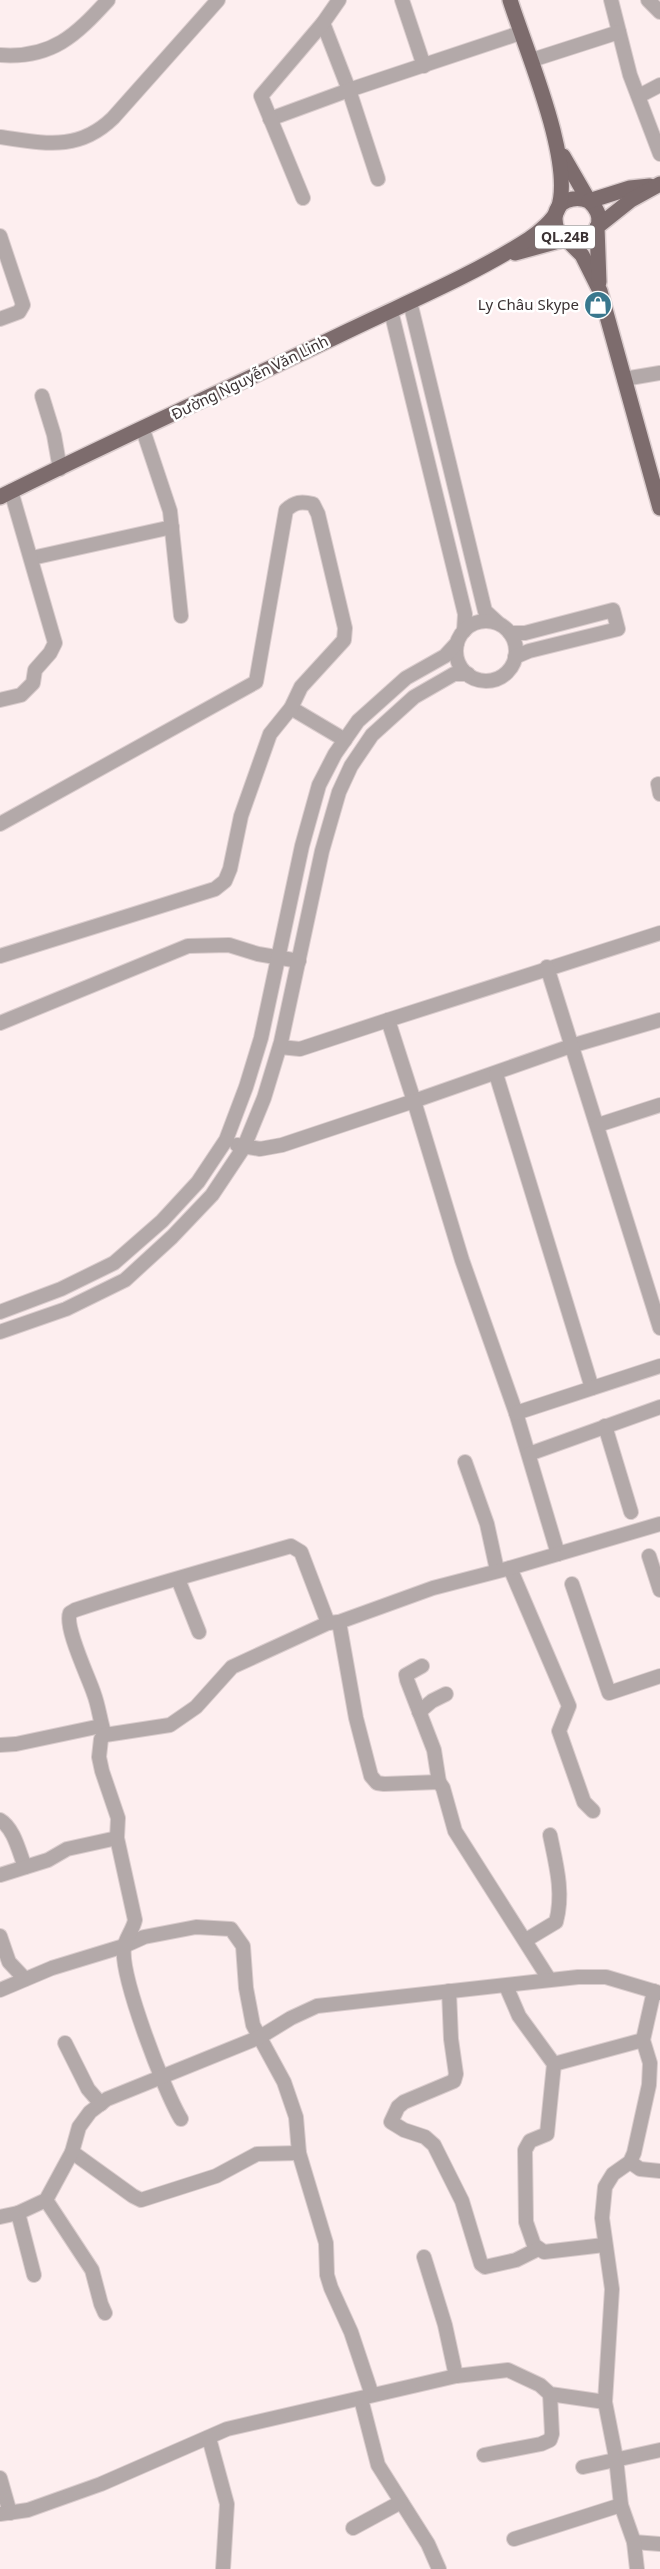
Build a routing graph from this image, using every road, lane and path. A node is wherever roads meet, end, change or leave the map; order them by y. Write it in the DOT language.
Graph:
graph roads {
  1 [pos="108,0"];
  2 [pos="218,0"];
  3 [pos="339,0"];
  4 [pos="402,0"];
  5 [pos="510,0"];
  6 [pos="611,0"];
  7 [pos="648,0"];
  8 [pos="660,12"];
  9 [pos="324,23"];
  10 [pos="619,32"];
  11 [pos="520,33"];
  12 [pos="0,56"];
  13 [pos="532,60"];
  14 [pos="424,66"];
  15 [pos="660,85"];
  16 [pos="349,90"];
  17 [pos="639,96"];
  18 [pos="270,119"];
  19 [pos="554,136"];
  20 [pos="0,138"];
  21 [pos="660,154"];
  22 [pos="378,180"];
  23 [pos="659,184"];
  24 [pos="303,198"];
  25 [pos="589,201"];
  26 [pos="557,211"];
  27 [pos="597,227"];
  28 [pos="0,236"];
  29 [pos="566,239"];
  30 [pos="499,257"];
  31 [pos="600,290"];
  32 [pos="410,302"];
  33 [pos="391,311"];
  34 [pos="0,319"];
  35 [pos="660,373"];
  36 [pos="624,379"];
  37 [pos="42,396"];
  38 [pos="438,415"];
  39 [pos="417,419"];
  40 [pos="143,430"];
  41 [pos="60,469"];
  42 [pos="6,494"];
  43 [pos="660,508"];
  44 [pos="172,527"];
  45 [pos="32,558"];
  46 [pos="182,616"];
  47 [pos="498,623"];
  48 [pos="510,633"];
  49 [pos="460,637"];
  50 [pos="515,657"];
  51 [pos="468,674"];
  52 [pos="0,700"];
  53 [pos="291,708"];
  54 [pos="344,740"];
  55 [pos="327,770"];
  56 [pos="344,780"];
  57 [pos="0,824"];
  58 [pos="660,933"];
  59 [pos="0,956"];
  60 [pos="278,958"];
  61 [pos="299,961"];
  62 [pos="547,967"];
  63 [pos="388,1020"];
  64 [pos="660,1020"];
  65 [pos="0,1023"];
  66 [pos="571,1046"];
  67 [pos="280,1048"];
  68 [pos="496,1074"];
  69 [pos="414,1100"];
  70 [pos="660,1105"];
  71 [pos="598,1125"];
  72 [pos="226,1140"];
  73 [pos="244,1148"];
  74 [pos="0,1312"];
  75 [pos="660,1328"];
  76 [pos="0,1332"];
  77 [pos="660,1366"];
  78 [pos="592,1388"];
  79 [pos="660,1408"];
  80 [pos="516,1413"];
  81 [pos="605,1426"];
  82 [pos="528,1454"];
  83 [pos="465,1462"];
  84 [pos="631,1512"];
  85 [pos="660,1524"];
  86 [pos="558,1554"];
  87 [pos="649,1556"];
  88 [pos="503,1569"];
  89 [pos="178,1580"];
  90 [pos="572,1584"];
  91 [pos="660,1590"];
  92 [pos="334,1623"];
  93 [pos="199,1632"];
  94 [pos="422,1666"];
  95 [pos="660,1676"];
  96 [pos="446,1694"];
  97 [pos="419,1712"];
  98 [pos="103,1730"];
  99 [pos="0,1745"];
  100 [pos="439,1782"];
  101 [pos="593,1811"];
  102 [pos="0,1820"];
  103 [pos="550,1835"];
  104 [pos="117,1838"];
  105 [pos="25,1867"];
  106 [pos="0,1874"];
  107 [pos="0,1936"];
  108 [pos="526,1940"];
  109 [pos="124,1946"];
  110 [pos="25,1979"];
  111 [pos="549,1979"];
  112 [pos="506,1986"];
  113 [pos="0,1990"];
  114 [pos="448,1992"];
  115 [pos="657,1992"];
  116 [pos="260,2037"];
  117 [pos="643,2040"];
  118 [pos="65,2043"];
  119 [pos="554,2064"];
  120 [pos="162,2078"];
  121 [pos="101,2104"];
  122 [pos="181,2119"];
  123 [pos="72,2152"];
  124 [pos="299,2153"];
  125 [pos="630,2162"];
  126 [pos="660,2171"];
  127 [pos="46,2200"];
  128 [pos="18,2213"];
  129 [pos="0,2217"];
  130 [pos="604,2245"];
  131 [pos="538,2249"];
  132 [pos="424,2257"];
  133 [pos="34,2275"];
  134 [pos="105,2313"];
  135 [pos="456,2376"];
  136 [pos="550,2394"];
  137 [pos="367,2397"];
  138 [pos="605,2402"];
  139 [pos="209,2438"];
  140 [pos="660,2450"];
  141 [pos="484,2455"];
  142 [pos="616,2458"];
  143 [pos="583,2467"];
  144 [pos="0,2478"];
  145 [pos="401,2502"];
  146 [pos="621,2505"];
  147 [pos="5,2514"];
  148 [pos="353,2528"];
  149 [pos="514,2539"];
  150 [pos="634,2542"];
  151 [pos="660,2544"];
  152 [pos="223,2569"];
  153 [pos="439,2569"];
  154 [pos="637,2569"];
  1 -- 12 [label="street"];
  2 -- 20 [label="street"];
  3 -- 9 [label="street"];
  4 -- 14 [label="street"];
  5 -- 11 [label="main road"];
  6 -- 10 [label="street"];
  7 -- 8 [label="street"];
  9 -- 16 [label="street"];
  9 -- 18 [label="street"];
  10 -- 13 [label="street"];
  10 -- 17 [label="street"];
  11 -- 13 [label="main road"];
  11 -- 14 [label="street"];
  13 -- 19 [label="main road"];
  14 -- 16 [label="street"];
  15 -- 17 [label="street"];
  16 -- 18 [label="street"];
  16 -- 22 [label="street"];
  17 -- 21 [label="street"];
  18 -- 24 [label="street"];
  19 -- 25 [label="main road"];
  19 -- 26 [label="main road"];
  23 -- 25 [label="main road, QL.24B"];
  23 -- 27 [label="main road, QL.24B"];
  25 -- 26 [label="main road, QL.24B"];
  25 -- 27 [label="main road, QL.24B"];
  26 -- 29 [label="main road, QL.24B"];
  26 -- 30 [label="main road, Đường Nguyễn Văn Linh"];
  27 -- 29 [label="main road, QL.24B"];
  27 -- 31 [label="main road"];
  28 -- 34 [label="street"];
  29 -- 30 [label="main road, Đường Nguyễn Văn Linh"];
  29 -- 31 [label="main road"];
  30 -- 32 [label="main road, Đường Nguyễn Văn Linh"];
  31 -- 36 [label="main road"];
  32 -- 33 [label="main road, Đường Nguyễn Văn Linh"];
  32 -- 38 [label="street"];
  33 -- 39 [label="street"];
  33 -- 40 [label="main road, Đường Nguyễn Văn Linh"];
  35 -- 36 [label="street"];
  36 -- 43 [label="main road"];
  37 -- 41 [label="street"];
  38 -- 39 [label="street"];
  38 -- 47 [label="street"];
  39 -- 49 [label="street"];
  40 -- 41 [label="main road, Đường Nguyễn Văn Linh"];
  40 -- 44 [label="street"];
  41 -- 42 [label="main road, Đường Nguyễn Văn Linh"];
  42 -- 45 [label="street"];
  44 -- 45 [label="street"];
  44 -- 46 [label="street"];
  45 -- 52 [label="street"];
  47 -- 48 [label="street"];
  47 -- 49 [label="street"];
  48 -- 50 [label="street"];
  48 -- 50 [label="street"];
  49 -- 51 [label="street"];
  49 -- 54 [label="street"];
  50 -- 51 [label="street"];
  51 -- 56 [label="street"];
  53 -- 54 [label="street"];
  53 -- 57 [label="street"];
  53 -- 59 [label="street"];
  54 -- 55 [label="street"];
  55 -- 56 [label="street"];
  55 -- 60 [label="street"];
  56 -- 61 [label="street"];
  58 -- 62 [label="street"];
  60 -- 61 [label="street"];
  60 -- 65 [label="street"];
  60 -- 72 [label="street"];
  61 -- 67 [label="street"];
  62 -- 63 [label="street"];
  62 -- 66 [label="street"];
  63 -- 67 [label="street"];
  63 -- 69 [label="street"];
  64 -- 66 [label="street"];
  66 -- 68 [label="street"];
  66 -- 71 [label="street"];
  67 -- 73 [label="street"];
  68 -- 69 [label="street"];
  68 -- 78 [label="street"];
  69 -- 73 [label="street"];
  69 -- 80 [label="street"];
  70 -- 71 [label="street"];
  71 -- 75 [label="street"];
  72 -- 73 [label="street"];
  72 -- 74 [label="street"];
  73 -- 76 [label="street"];
  77 -- 78 [label="street"];
  78 -- 80 [label="street"];
  79 -- 81 [label="street"];
  80 -- 82 [label="street"];
  81 -- 82 [label="street"];
  81 -- 84 [label="street"];
  82 -- 86 [label="street"];
  83 -- 88 [label="street"];
  85 -- 86 [label="street"];
  86 -- 88 [label="street"];
  87 -- 91 [label="street"];
  88 -- 92 [label="street"];
  88 -- 101 [label="street"];
  89 -- 92 [label="street"];
  89 -- 93 [label="street"];
  89 -- 98 [label="street"];
  90 -- 95 [label="street"];
  92 -- 98 [label="street"];
  92 -- 100 [label="street"];
  94 -- 97 [label="street"];
  96 -- 97 [label="street"];
  97 -- 100 [label="street"];
  98 -- 99 [label="street"];
  98 -- 104 [label="street"];
  100 -- 108 [label="street"];
  102 -- 105 [label="street"];
  103 -- 108 [label="street"];
  104 -- 105 [label="street"];
  104 -- 109 [label="street"];
  105 -- 106 [label="street"];
  107 -- 110 [label="street"];
  108 -- 111 [label="street"];
  109 -- 110 [label="street"];
  109 -- 116 [label="street"];
  109 -- 120 [label="street"];
  110 -- 113 [label="street"];
  111 -- 112 [label="street"];
  111 -- 115 [label="street"];
  112 -- 114 [label="street"];
  112 -- 119 [label="street"];
  114 -- 116 [label="street"];
  114 -- 131 [label="street"];
  115 -- 117 [label="street"];
  116 -- 120 [label="street"];
  116 -- 124 [label="street"];
  117 -- 119 [label="street"];
  117 -- 125 [label="street"];
  118 -- 121 [label="street"];
  119 -- 131 [label="street"];
  120 -- 121 [label="street"];
  120 -- 122 [label="street"];
  121 -- 123 [label="street"];
  123 -- 124 [label="street"];
  123 -- 127 [label="street"];
  124 -- 137 [label="street"];
  125 -- 126 [label="street"];
  125 -- 130 [label="street"];
  127 -- 128 [label="street"];
  127 -- 134 [label="street"];
  128 -- 129 [label="street"];
  128 -- 133 [label="street"];
  130 -- 131 [label="street"];
  130 -- 138 [label="street"];
  132 -- 135 [label="street"];
  135 -- 136 [label="street"];
  135 -- 137 [label="street"];
  136 -- 138 [label="street"];
  136 -- 141 [label="street"];
  137 -- 139 [label="street"];
  137 -- 145 [label="street"];
  138 -- 142 [label="street"];
  139 -- 147 [label="street"];
  139 -- 152 [label="street"];
  140 -- 142 [label="street"];
  142 -- 143 [label="street"];
  142 -- 146 [label="street"];
  144 -- 147 [label="street"];
  145 -- 148 [label="street"];
  145 -- 153 [label="street"];
  146 -- 149 [label="street"];
  146 -- 150 [label="street"];
  150 -- 151 [label="street"];
  150 -- 154 [label="street"];
}
